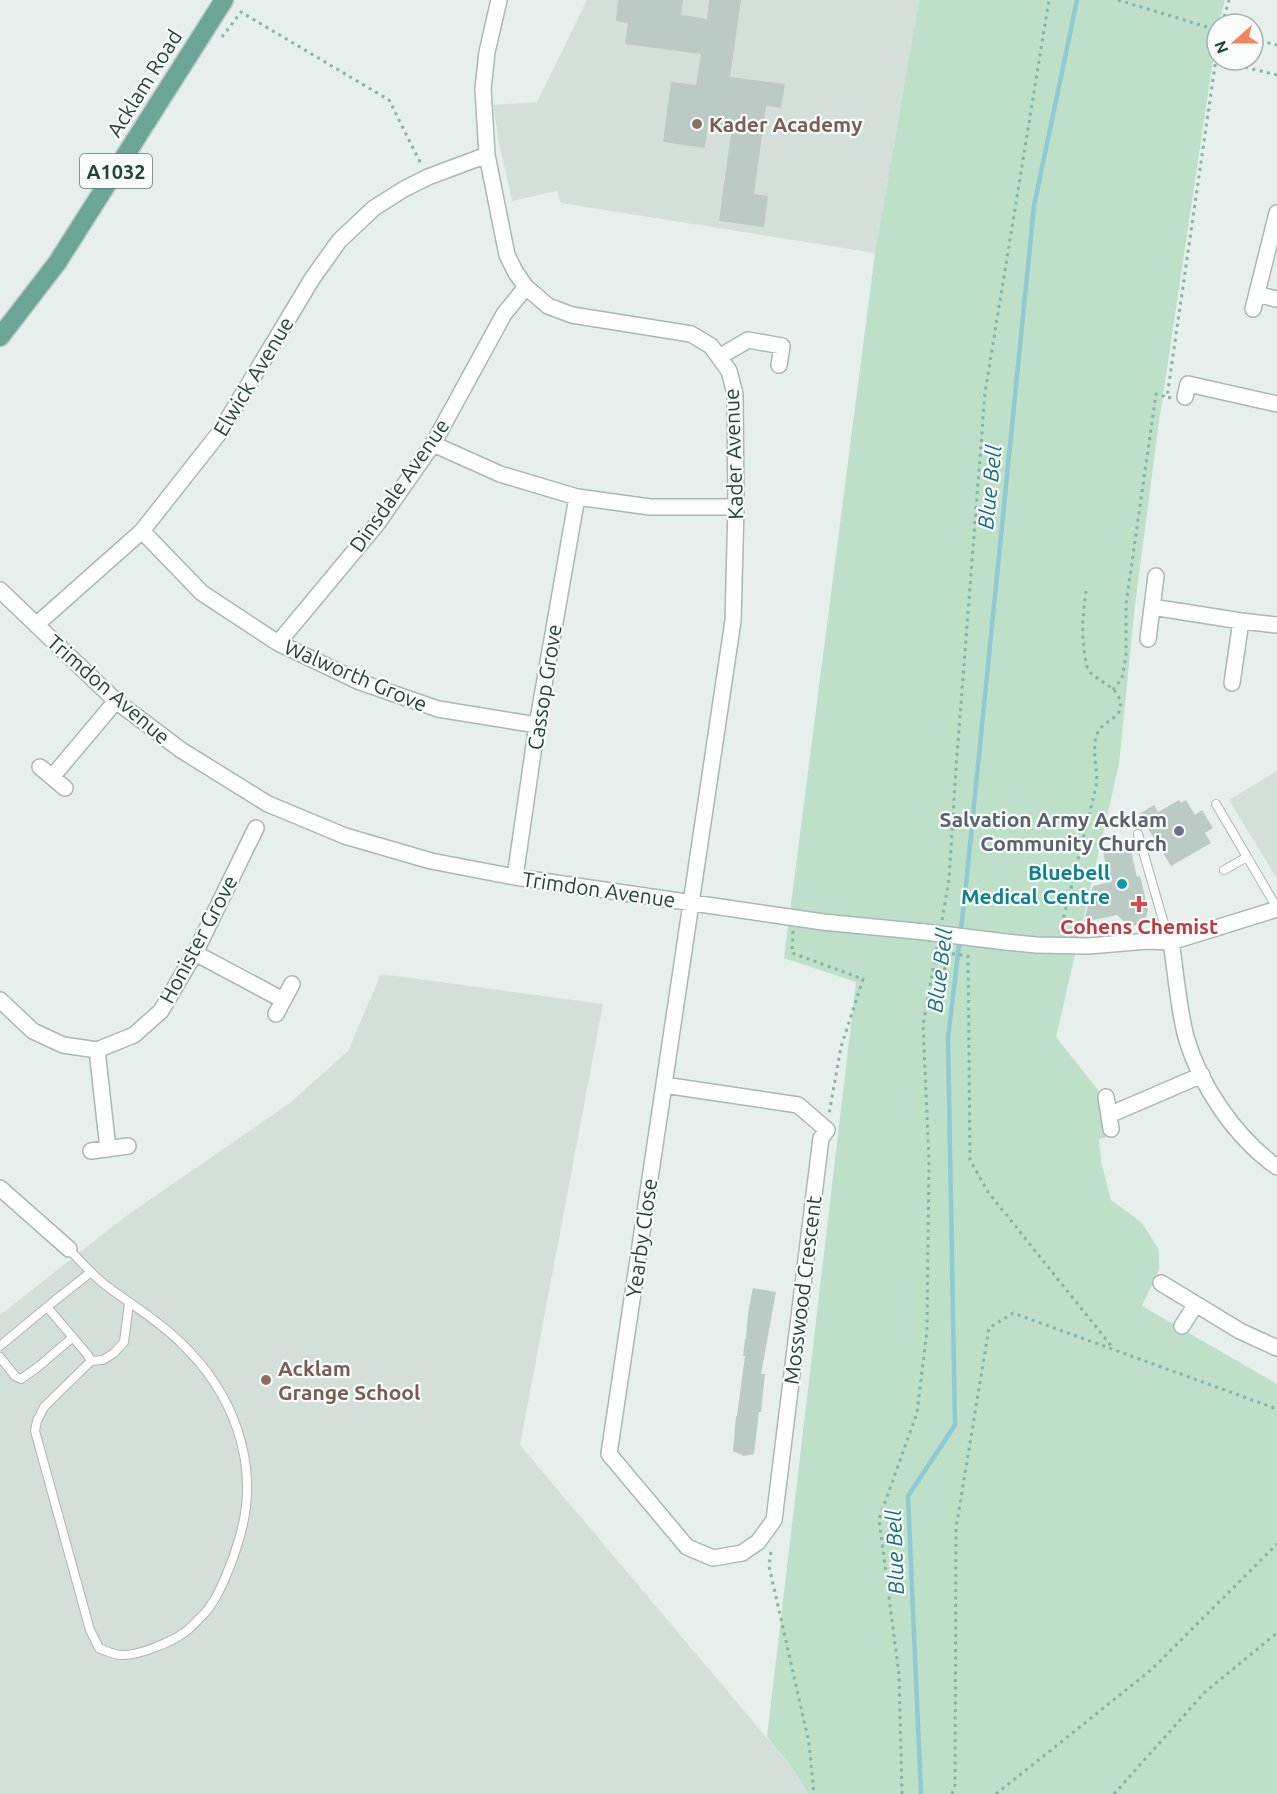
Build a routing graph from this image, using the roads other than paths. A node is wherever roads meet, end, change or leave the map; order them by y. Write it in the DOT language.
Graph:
graph roads {
  1 [pos="224,0"];
  2 [pos="499,0"];
  3 [pos="487,155"];
  4 [pos="1277,213"];
  5 [pos="526,288"];
  6 [pos="1276,299"];
  7 [pos="0,337"];
  8 [pos="719,357"];
  9 [pos="779,365"];
  10 [pos="1188,384"];
  11 [pos="1277,404"];
  12 [pos="433,444"];
  13 [pos="577,496"];
  14 [pos="736,507"];
  15 [pos="142,531"];
  16 [pos="1156,576"];
  17 [pos="0,590"];
  18 [pos="1152,607"];
  19 [pos="1241,621"];
  20 [pos="36,625"];
  21 [pos="1277,625"];
  22 [pos="1148,639"];
  23 [pos="278,643"];
  24 [pos="1232,683"];
  25 [pos="116,701"];
  26 [pos="537,725"];
  27 [pos="65,788"];
  28 [pos="1216,804"];
  29 [pos="256,828"];
  30 [pos="1138,834"];
  31 [pos="1247,857"];
  32 [pos="1224,870"];
  33 [pos="515,877"];
  34 [pos="691,902"];
  35 [pos="1277,909"];
  36 [pos="1172,942"];
  37 [pos="195,953"];
  38 [pos="292,984"];
  39 [pos="0,1000"];
  40 [pos="97,1050"];
  41 [pos="1202,1075"];
  42 [pos="664,1085"];
  43 [pos="1106,1097"];
  44 [pos="128,1146"];
  45 [pos="108,1149"];
  46 [pos="91,1151"];
  47 [pos="1277,1167"];
  48 [pos="2,1192"];
  49 [pos="69,1249"];
  50 [pos="91,1272"];
  51 [pos="1161,1283"];
  52 [pos="129,1303"];
  53 [pos="1196,1304"];
  54 [pos="47,1307"];
  55 [pos="1182,1326"];
  56 [pos="73,1337"];
  57 [pos="0,1346"];
  58 [pos="1277,1347"];
  59 [pos="0,1357"];
  60 [pos="91,1361"];
  61 [pos="774,1520"];
  1 -- 7 [label="main road, Acklam Road / A1032"];
  2 -- 3 [label="street, Kader Avenue"];
  3 -- 5 [label="street, Kader Avenue"];
  3 -- 15 [label="street, Elwick Avenue"];
  4 -- 6 [label="street"];
  5 -- 8 [label="street, Kader Avenue"];
  5 -- 12 [label="street, Dinsdale Avenue"];
  8 -- 9 [label="street"];
  8 -- 14 [label="street, Kader Avenue"];
  10 -- 11 [label="street"];
  12 -- 13 [label="street"];
  12 -- 23 [label="street, Dinsdale Avenue"];
  13 -- 14 [label="street"];
  13 -- 26 [label="street, Cassop Grove"];
  14 -- 34 [label="street, Kader Avenue"];
  15 -- 20 [label="street, Elwick Avenue"];
  15 -- 23 [label="street, Walworth Grove"];
  16 -- 18 [label="street"];
  17 -- 20 [label="street, Trimdon Avenue"];
  18 -- 19 [label="street"];
  18 -- 22 [label="street"];
  19 -- 21 [label="street"];
  19 -- 24 [label="street"];
  20 -- 25 [label="street, Trimdon Avenue"];
  23 -- 26 [label="street, Walworth Grove"];
  25 -- 27 [label="street"];
  25 -- 33 [label="street, Trimdon Avenue"];
  26 -- 33 [label="street, Cassop Grove"];
  28 -- 31 [label="lane"];
  29 -- 37 [label="street, Honister Grove"];
  30 -- 36 [label="lane"];
  31 -- 32 [label="lane"];
  31 -- 35 [label="lane"];
  33 -- 34 [label="street, Trimdon Avenue"];
  34 -- 36 [label="street, Trimdon Avenue, bridge"];
  34 -- 42 [label="street, Yearby Close"];
  35 -- 36 [label="street, Trimdon Avenue"];
  36 -- 41 [label="street"];
  37 -- 38 [label="street"];
  37 -- 40 [label="street, Honister Grove"];
  39 -- 40 [label="street"];
  40 -- 45 [label="street"];
  41 -- 43 [label="street"];
  41 -- 47 [label="street"];
  42 -- 61 [label="street, Mosswood Crescent"];
  42 -- 61 [label="street, Yearby Close"];
  44 -- 45 [label="street"];
  45 -- 46 [label="street"];
  48 -- 49 [label="street"];
  49 -- 50 [label="lane"];
  50 -- 52 [label="lane"];
  50 -- 54 [label="lane"];
  51 -- 53 [label="street"];
  52 -- 60 [label="lane"];
  52 -- 60 [label="lane"];
  53 -- 55 [label="street"];
  53 -- 58 [label="street"];
  54 -- 56 [label="lane"];
  54 -- 57 [label="lane"];
  56 -- 59 [label="lane"];
  56 -- 60 [label="lane"];
}
